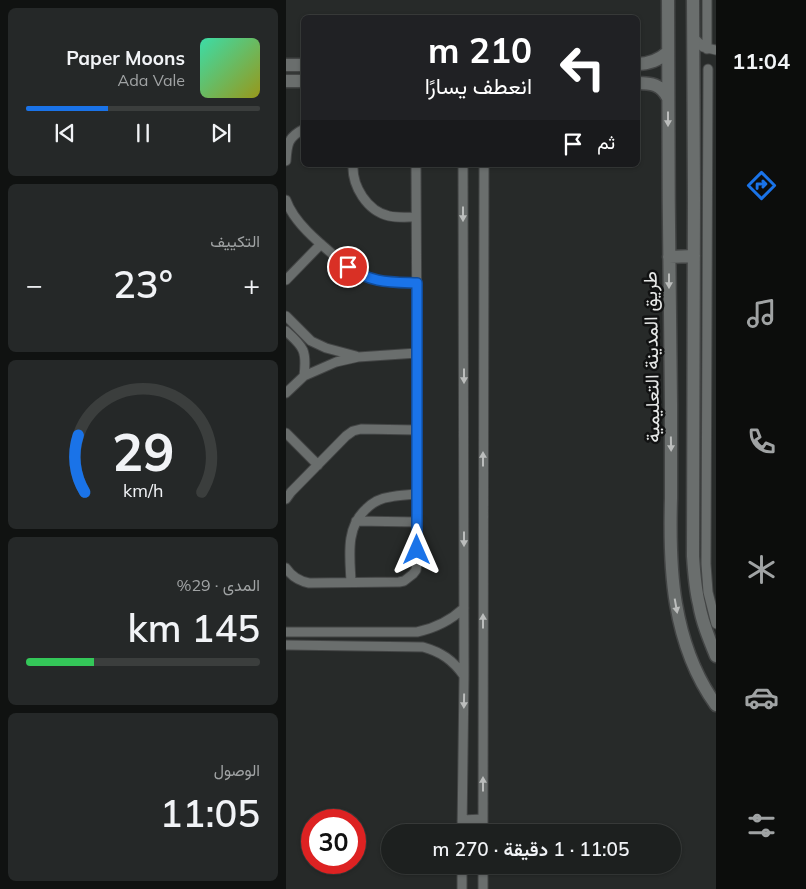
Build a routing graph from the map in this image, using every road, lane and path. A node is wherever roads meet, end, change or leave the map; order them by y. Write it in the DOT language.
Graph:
graph roads {
  1 [pos="668,0"];
  2 [pos="693,0"];
  3 [pos="707,0"];
  4 [pos="693,37"];
  5 [pos="711,49"];
  6 [pos="668,52"];
  7 [pos="640,64"];
  8 [pos="286,65"];
  9 [pos="301,65"];
  10 [pos="712,69"];
  11 [pos="693,74"];
  12 [pos="286,80"];
  13 [pos="301,81"];
  14 [pos="640,83"];
  15 [pos="668,98"];
  16 [pos="301,130"];
  17 [pos="286,161"];
  18 [pos="354,167"];
  19 [pos="416,167"];
  20 [pos="463,167"];
  21 [pos="484,167"];
  22 [pos="286,200"];
  23 [pos="416,217"];
  24 [pos="321,244"];
  25 [pos="694,256"];
  26 [pos="668,257"];
  27 [pos="286,280"];
  28 [pos="417,283"];
  29 [pos="286,316"];
  30 [pos="286,331"];
  31 [pos="417,353"];
  32 [pos="358,357"];
  33 [pos="304,376"];
  34 [pos="286,394"];
  35 [pos="417,430"];
  36 [pos="286,433"];
  37 [pos="318,464"];
  38 [pos="417,494"];
  39 [pos="286,500"];
  40 [pos="356,521"];
  41 [pos="417,522"];
  42 [pos="286,568"];
  43 [pos="350,582"];
  44 [pos="464,608"];
  45 [pos="716,624"];
  46 [pos="286,632"];
  47 [pos="286,646"];
  48 [pos="716,656"];
  49 [pos="464,676"];
  50 [pos="716,705"];
  51 [pos="483,819"];
  52 [pos="462,820"];
  53 [pos="462,824"];
  54 [pos="483,824"];
  55 [pos="462,874"];
  56 [pos="483,874"];
  57 [pos="462,889"];
  58 [pos="483,889"];
  1 -- 6 [label="street, طريق المدينة التعليمية"];
  2 -- 4 [label="street"];
  3 -- 5 [label="street"];
  4 -- 5 [label="street"];
  4 -- 11 [label="street"];
  6 -- 7 [label="street"];
  6 -- 15 [label="street, طريق المدينة التعليمية"];
  8 -- 9 [label="street"];
  10 -- 11 [label="street"];
  10 -- 45 [label="street"];
  11 -- 25 [label="street"];
  12 -- 13 [label="street"];
  14 -- 15 [label="street"];
  15 -- 26 [label="street, طريق المدينة التعليمية, one-way"];
  16 -- 17 [label="street"];
  18 -- 23 [label="street"];
  19 -- 23 [label="street"];
  20 -- 44 [label="street, one-way"];
  51 -- 21 [label="street, one-way"];
  22 -- 24 [label="street"];
  23 -- 28 [label="street"];
  24 -- 27 [label="street"];
  24 -- 28 [label="street"];
  25 -- 26 [label="street"];
  25 -- 48 [label="street"];
  26 -- 50 [label="street, طريق المدينة التعليمية, one-way"];
  28 -- 31 [label="street"];
  29 -- 32 [label="street"];
  30 -- 33 [label="street"];
  31 -- 32 [label="street"];
  31 -- 35 [label="street"];
  32 -- 33 [label="street"];
  33 -- 34 [label="street"];
  35 -- 37 [label="street"];
  35 -- 38 [label="street"];
  36 -- 37 [label="street"];
  37 -- 39 [label="street"];
  38 -- 40 [label="street"];
  38 -- 41 [label="street"];
  40 -- 41 [label="street"];
  40 -- 43 [label="street"];
  41 -- 43 [label="street"];
  42 -- 43 [label="street"];
  44 -- 46 [label="street"];
  44 -- 49 [label="street"];
  47 -- 49 [label="street"];
  49 -- 52 [label="street, one-way"];
  51 -- 52 [label="street"];
  51 -- 54 [label="street"];
  52 -- 53 [label="street"];
  55 -- 57 [label="street"];
  56 -- 58 [label="street"];
}
